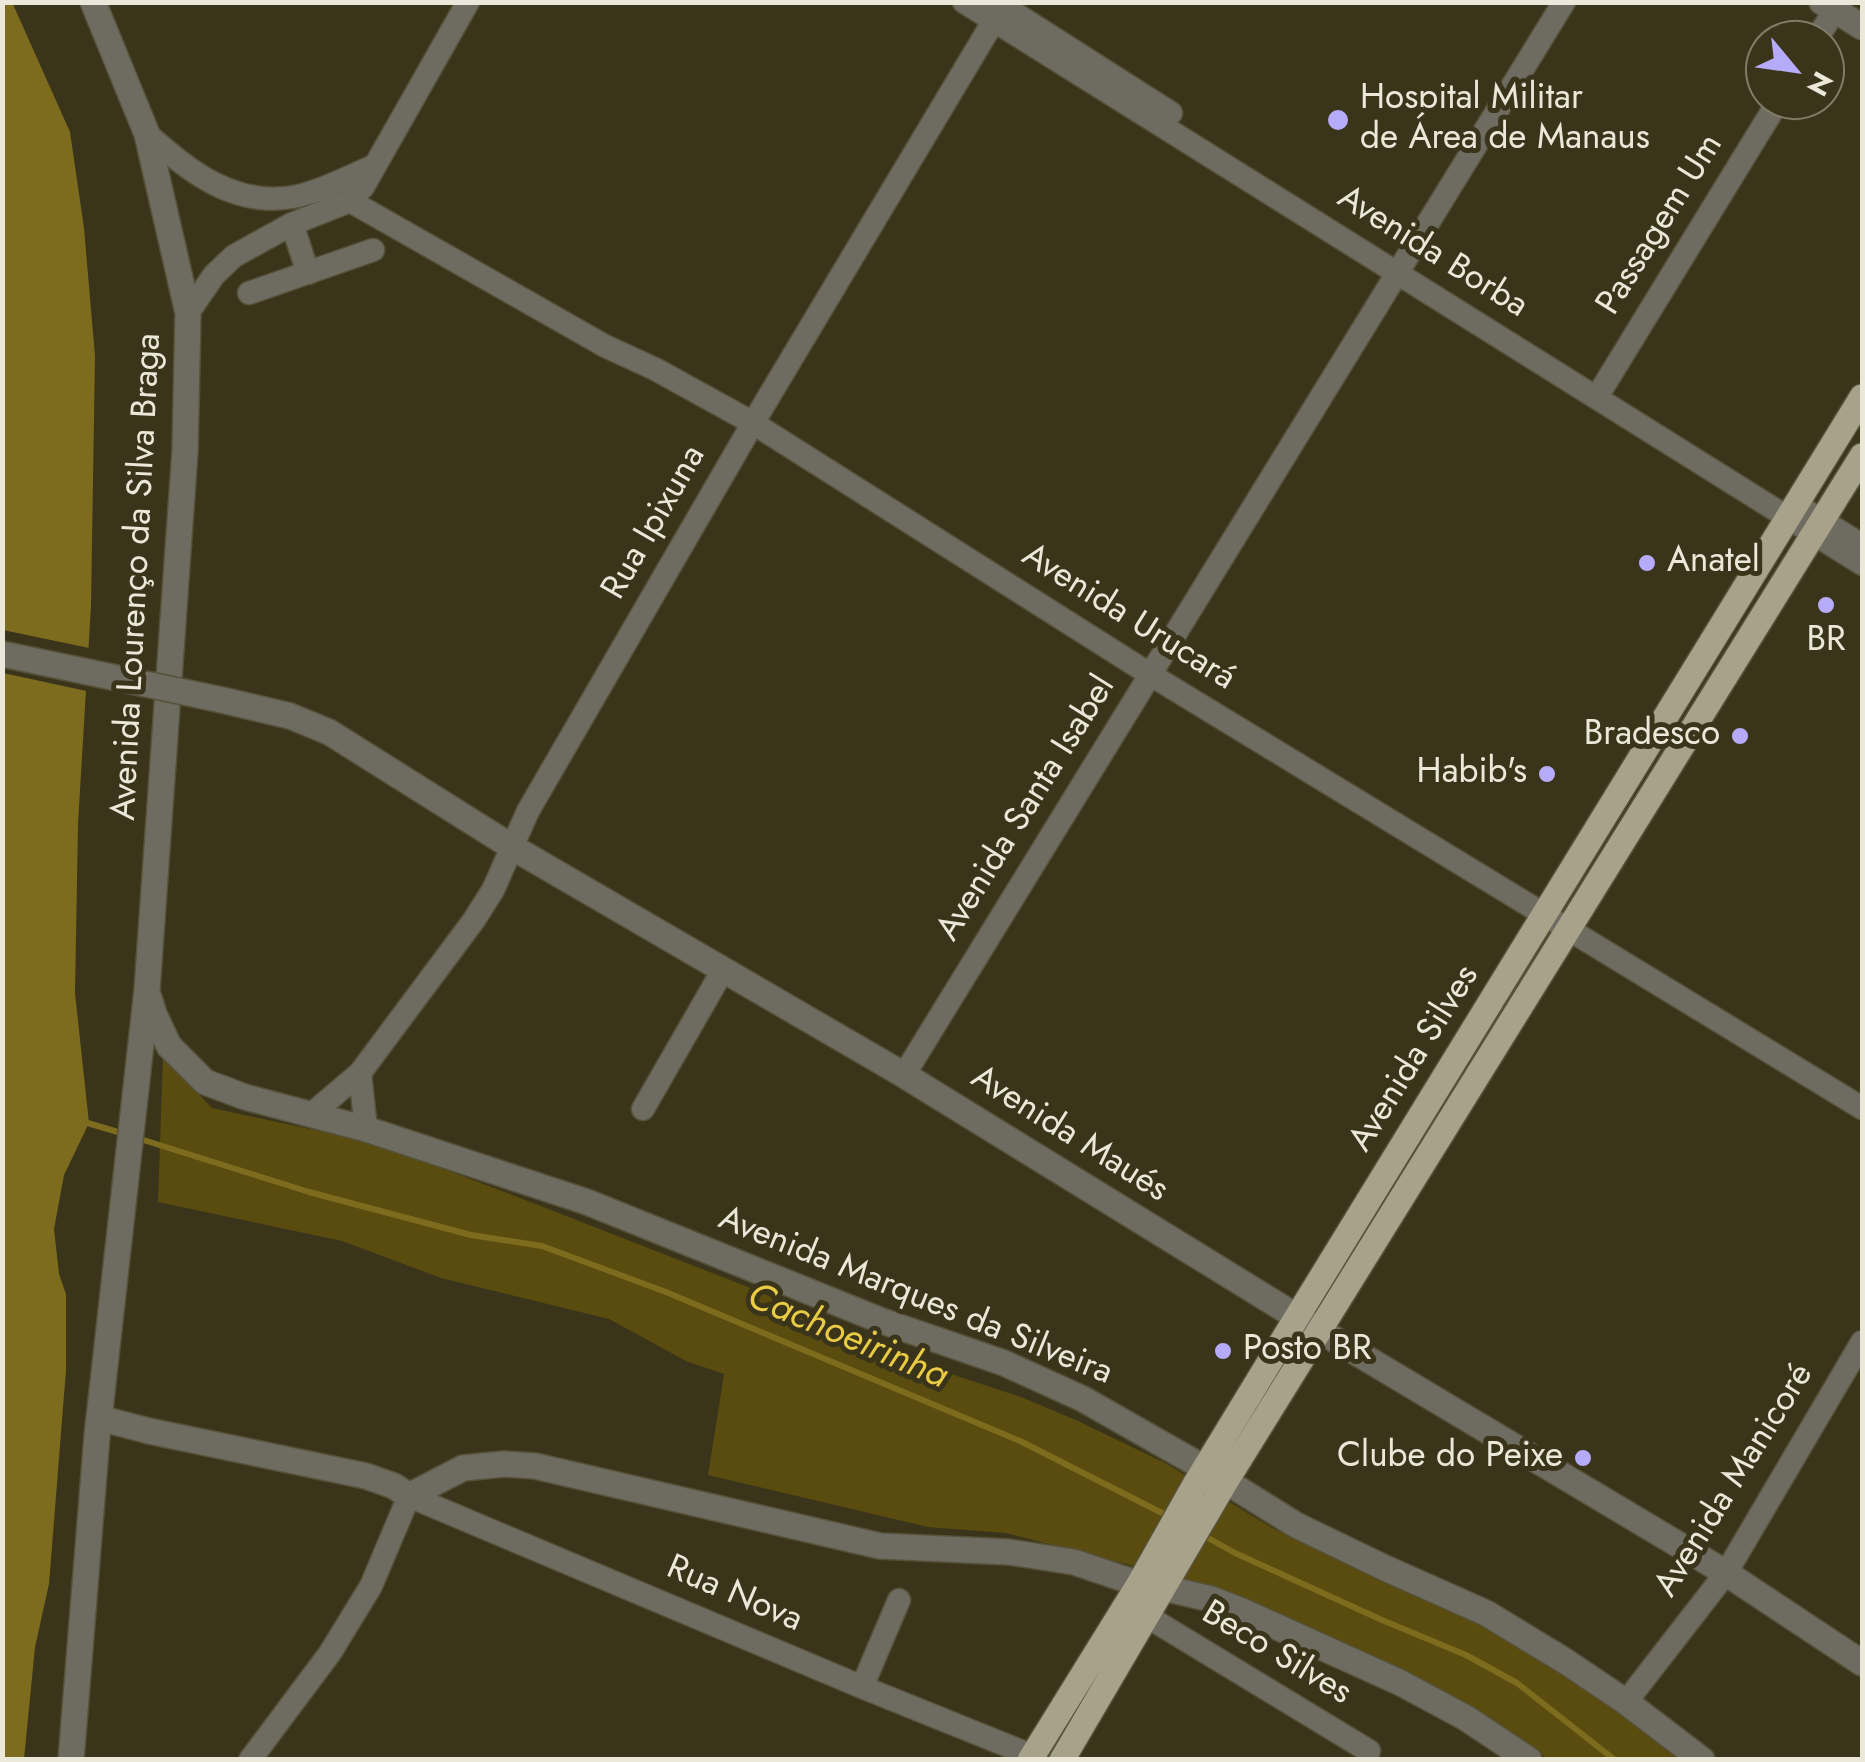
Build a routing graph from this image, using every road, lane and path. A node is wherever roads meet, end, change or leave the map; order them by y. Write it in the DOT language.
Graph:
graph roads {
  1 [pos="93,2"];
  2 [pos="468,2"];
  3 [pos="964,2"];
  4 [pos="1564,2"];
  5 [pos="1828,6"];
  6 [pos="1000,8"];
  7 [pos="1862,27"];
  8 [pos="1767,120"];
  9 [pos="147,134"];
  10 [pos="374,166"];
  11 [pos="350,202"];
  12 [pos="292,224"];
  13 [pos="373,250"];
  14 [pos="1401,266"];
  15 [pos="308,273"];
  16 [pos="249,293"];
  17 [pos="188,313"];
  18 [pos="1603,387"];
  19 [pos="1862,397"];
  20 [pos="752,423"];
  21 [pos="1862,456"];
  22 [pos="1792,511"];
  23 [pos="1819,527"];
  24 [pos="1862,545"];
  25 [pos="1862,564"];
  26 [pos="2,654"];
  27 [pos="1151,675"];
  28 [pos="512,847"];
  29 [pos="1545,916"];
  30 [pos="1569,929"];
  31 [pos="723,970"];
  32 [pos="147,990"];
  33 [pos="360,1074"];
  34 [pos="904,1075"];
  35 [pos="1862,1108"];
  36 [pos="643,1109"];
  37 [pos="312,1113"];
  38 [pos="366,1129"];
  39 [pos="1297,1316"];
  40 [pos="1320,1329"];
  41 [pos="1862,1342"];
  42 [pos="99,1418"];
  43 [pos="1211,1483"];
  44 [pos="410,1496"];
  45 [pos="1726,1573"];
  46 [pos="1154,1579"];
  47 [pos="899,1600"];
  48 [pos="1148,1617"];
  49 [pos="1862,1663"];
  50 [pos="862,1687"];
  51 [pos="1626,1702"];
  52 [pos="1369,1750"];
  53 [pos="1032,1758"];
  54 [pos="72,1760"];
  55 [pos="250,1760"];
  56 [pos="1062,1760"];
  57 [pos="1529,1760"];
  58 [pos="1702,1760"];
  1 -- 9 [label="street, Avenida Lourenço da Silva Braga"];
  2 -- 10 [label="street"];
  3 -- 6 [label="street, Avenida Borba"];
  4 -- 14 [label="street, Avenida Santa Isabel"];
  5 -- 7 [label="street"];
  6 -- 14 [label="street, Avenida Borba"];
  6 -- 20 [label="street, Rua Ipixuna"];
  8 -- 18 [label="street, Passagem Um"];
  9 -- 10 [label="street"];
  9 -- 17 [label="street, Avenida Lourenço da Silva Braga"];
  10 -- 11 [label="street"];
  11 -- 12 [label="street"];
  11 -- 20 [label="street, Avenida Urucará"];
  12 -- 15 [label="street"];
  12 -- 17 [label="street"];
  13 -- 15 [label="street"];
  14 -- 18 [label="street, Avenida Borba"];
  14 -- 22 [label="street, Avenida Borba"];
  14 -- 27 [label="street, Avenida Santa Isabel"];
  15 -- 16 [label="street"];
  17 -- 32 [label="street, Avenida Lourenço da Silva Braga"];
  18 -- 22 [label="street, Avenida Borba"];
  19 -- 22 [label="main road, Avenida Silves"];
  20 -- 27 [label="street, Avenida Urucará"];
  20 -- 28 [label="street, Rua Ipixuna"];
  21 -- 23 [label="main road, Avenida Silves"];
  22 -- 23 [label="street, Avenida Borba"];
  22 -- 29 [label="main road, Avenida Silves"];
  23 -- 24 [label="street, Avenida Borba"];
  23 -- 25 [label="street, Avenida Borba"];
  23 -- 30 [label="main road, Avenida Silves"];
  26 -- 28 [label="street, Avenida Maués, bridge"];
  27 -- 29 [label="street, Avenida Urucará"];
  27 -- 34 [label="street, Avenida Santa Isabel"];
  28 -- 31 [label="street, Avenida Maués"];
  28 -- 33 [label="street, Rua Ipixuna"];
  29 -- 30 [label="street, Avenida Urucará"];
  29 -- 39 [label="main road, Avenida Silves"];
  30 -- 35 [label="street, Avenida Urucará"];
  30 -- 40 [label="main road, Avenida Silves"];
  31 -- 34 [label="street, Avenida Maués"];
  31 -- 36 [label="street"];
  32 -- 37 [label="street, Avenida Marques da Silveira"];
  32 -- 42 [label="street, Avenida Lourenço da Silva Braga"];
  33 -- 37 [label="street, Rua Ipixuna"];
  33 -- 38 [label="street"];
  34 -- 39 [label="street, Avenida Maués"];
  37 -- 38 [label="street, Avenida Marques da Silveira"];
  38 -- 43 [label="street, Avenida Marques da Silveira"];
  39 -- 40 [label="street, Avenida Maués"];
  39 -- 43 [label="main road, Avenida Silves"];
  40 -- 43 [label="main road, Avenida Silves"];
  40 -- 45 [label="street, Avenida Maués"];
  41 -- 45 [label="street, Avenida Manicoré"];
  42 -- 44 [label="street, Rua Nova"];
  42 -- 54 [label="street, Avenida Lourenço da Silva Braga"];
  43 -- 46 [label="main road, Avenida Silves"];
  43 -- 51 [label="street, Avenida Marques da Silveira"];
  44 -- 46 [label="street"];
  44 -- 50 [label="street, Rua Nova"];
  44 -- 55 [label="street"];
  45 -- 49 [label="street, Avenida Maués"];
  45 -- 51 [label="street, Avenida Manicoré"];
  46 -- 48 [label="main road, Avenida Silves"];
  46 -- 53 [label="main road, Avenida Silves"];
  46 -- 57 [label="street"];
  47 -- 50 [label="street"];
  48 -- 52 [label="street, Beco Silves"];
  48 -- 56 [label="main road, Avenida Silves"];
  50 -- 53 [label="street, Rua Nova"];
  51 -- 58 [label="street, Avenida Marques da Silveira"];
}
